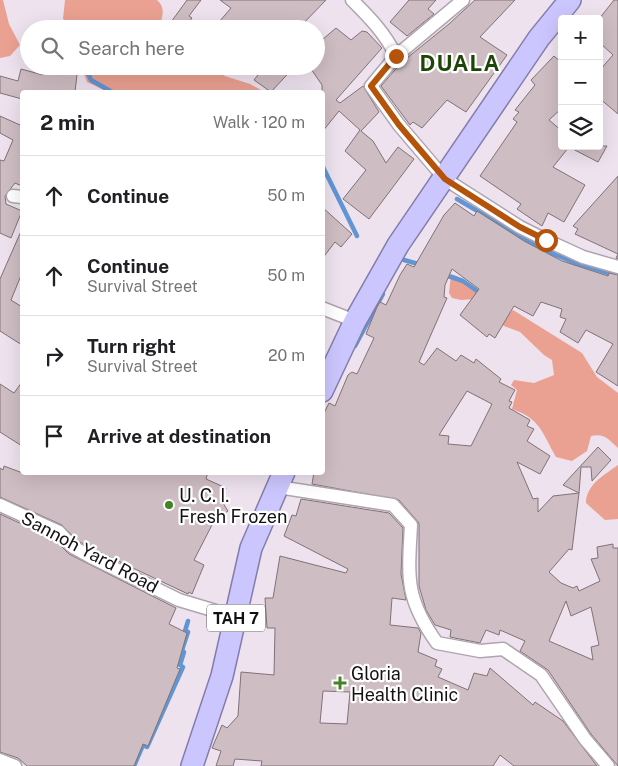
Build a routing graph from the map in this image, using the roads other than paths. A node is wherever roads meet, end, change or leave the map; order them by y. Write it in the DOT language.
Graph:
graph roads {
  1 [pos="352,0"];
  2 [pos="463,0"];
  3 [pos="570,0"];
  4 [pos="396,56"];
  5 [pos="445,179"];
  6 [pos="618,267"];
  7 [pos="325,309"];
  8 [pos="355,321"];
  9 [pos="325,386"];
  10 [pos="281,480"];
  11 [pos="0,505"];
  12 [pos="236,617"];
  13 [pos="0,760"];
  14 [pos="15,766"];
  15 [pos="192,766"];
  16 [pos="608,766"];
  1 -- 4 [label="street"];
  2 -- 4 [label="street"];
  3 -- 5 [label="highway"];
  4 -- 5 [label="street"];
  5 -- 6 [label="street"];
  5 -- 8 [label="highway"];
  7 -- 8 [label="street"];
  8 -- 9 [label="highway"];
  10 -- 12 [label="highway, TAH 7"];
  10 -- 16 [label="street"];
  11 -- 12 [label="street, Sannoh Yard Road"];
  12 -- 15 [label="highway, TAH 7"];
  13 -- 14 [label="street"];
}
